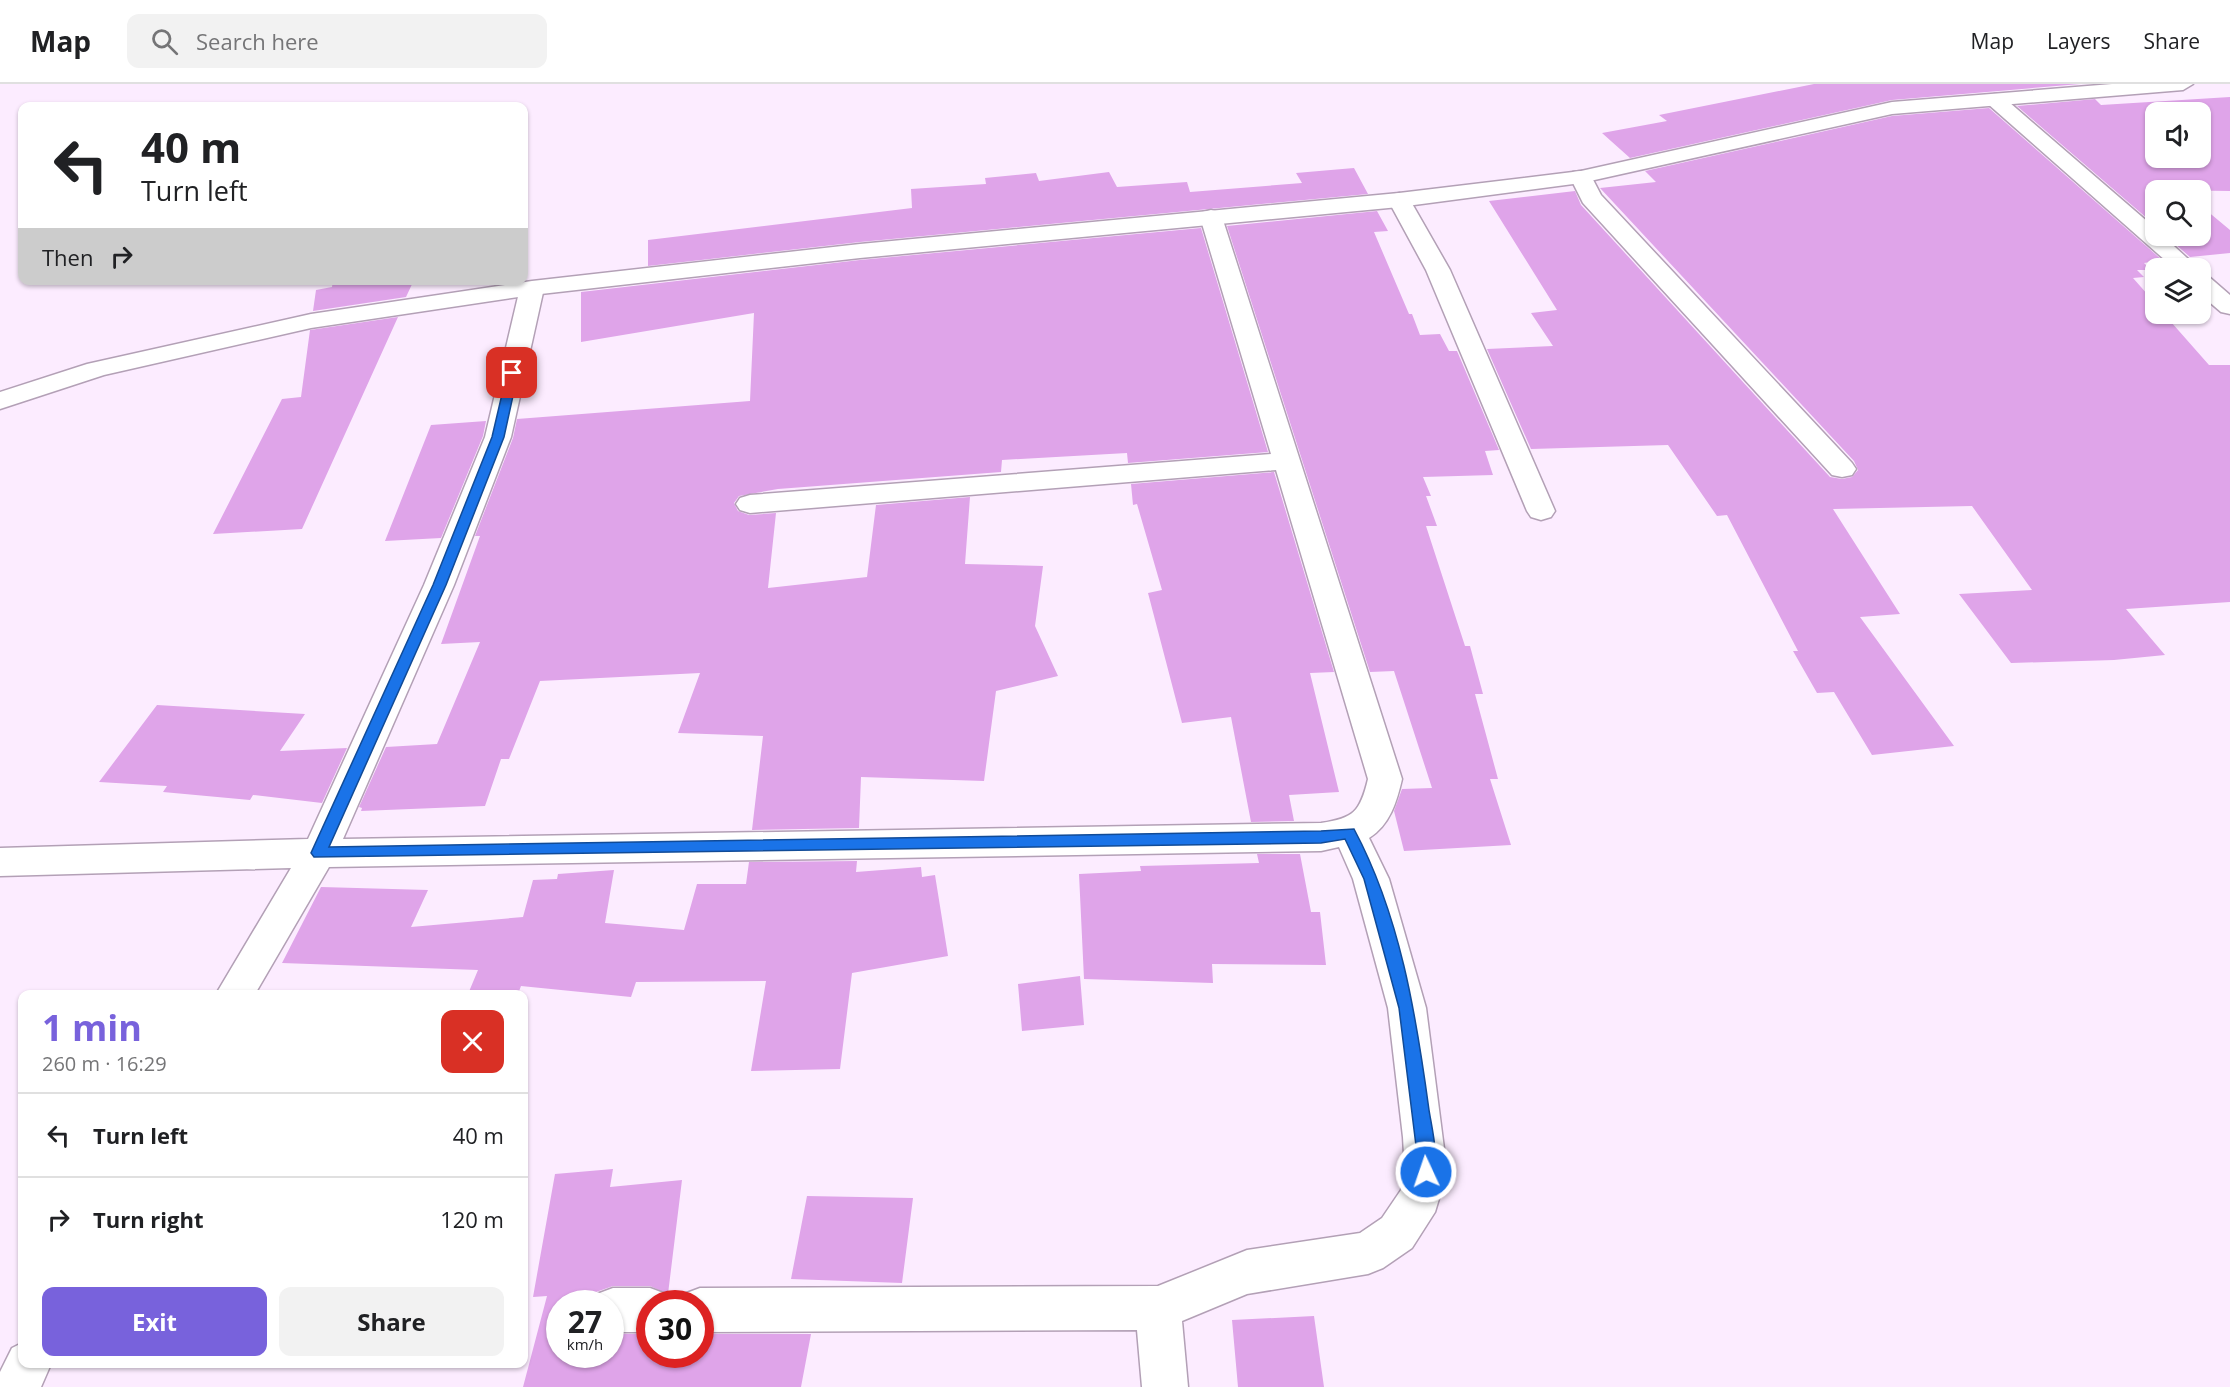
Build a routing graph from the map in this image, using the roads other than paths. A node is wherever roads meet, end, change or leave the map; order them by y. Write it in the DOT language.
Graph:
graph roads {
  1 [pos="2183,84"];
  2 [pos="1995,99"];
  3 [pos="1581,177"];
  4 [pos="1399,200"];
  5 [pos="1211,217"];
  6 [pos="2176,258"];
  7 [pos="532,288"];
  8 [pos="2211,291"];
  9 [pos="2230,307"];
  10 [pos="0,401"];
  11 [pos="1287,461"];
  12 [pos="1842,469"];
  13 [pos="750,504"];
  14 [pos="1541,511"];
  15 [pos="1349,832"];
  16 [pos="319,853"];
  17 [pos="0,862"];
  18 [pos="237,990"];
  19 [pos="1158,1308"];
  20 [pos="714,1310"];
  21 [pos="26,1368"];
  22 [pos="17,1387"];
  23 [pos="1165,1387"];
  1 -- 2 [label="street"];
  2 -- 3 [label="street"];
  2 -- 6 [label="street"];
  3 -- 4 [label="street"];
  3 -- 12 [label="street"];
  4 -- 5 [label="street"];
  4 -- 14 [label="street"];
  5 -- 7 [label="street"];
  5 -- 11 [label="street"];
  7 -- 10 [label="street"];
  7 -- 16 [label="street"];
  8 -- 9 [label="street"];
  11 -- 13 [label="street"];
  11 -- 15 [label="street"];
  15 -- 16 [label="street"];
  15 -- 19 [label="street"];
  16 -- 17 [label="street"];
  16 -- 18 [label="street"];
  19 -- 20 [label="street"];
  19 -- 23 [label="street"];
  21 -- 22 [label="street"];
}
